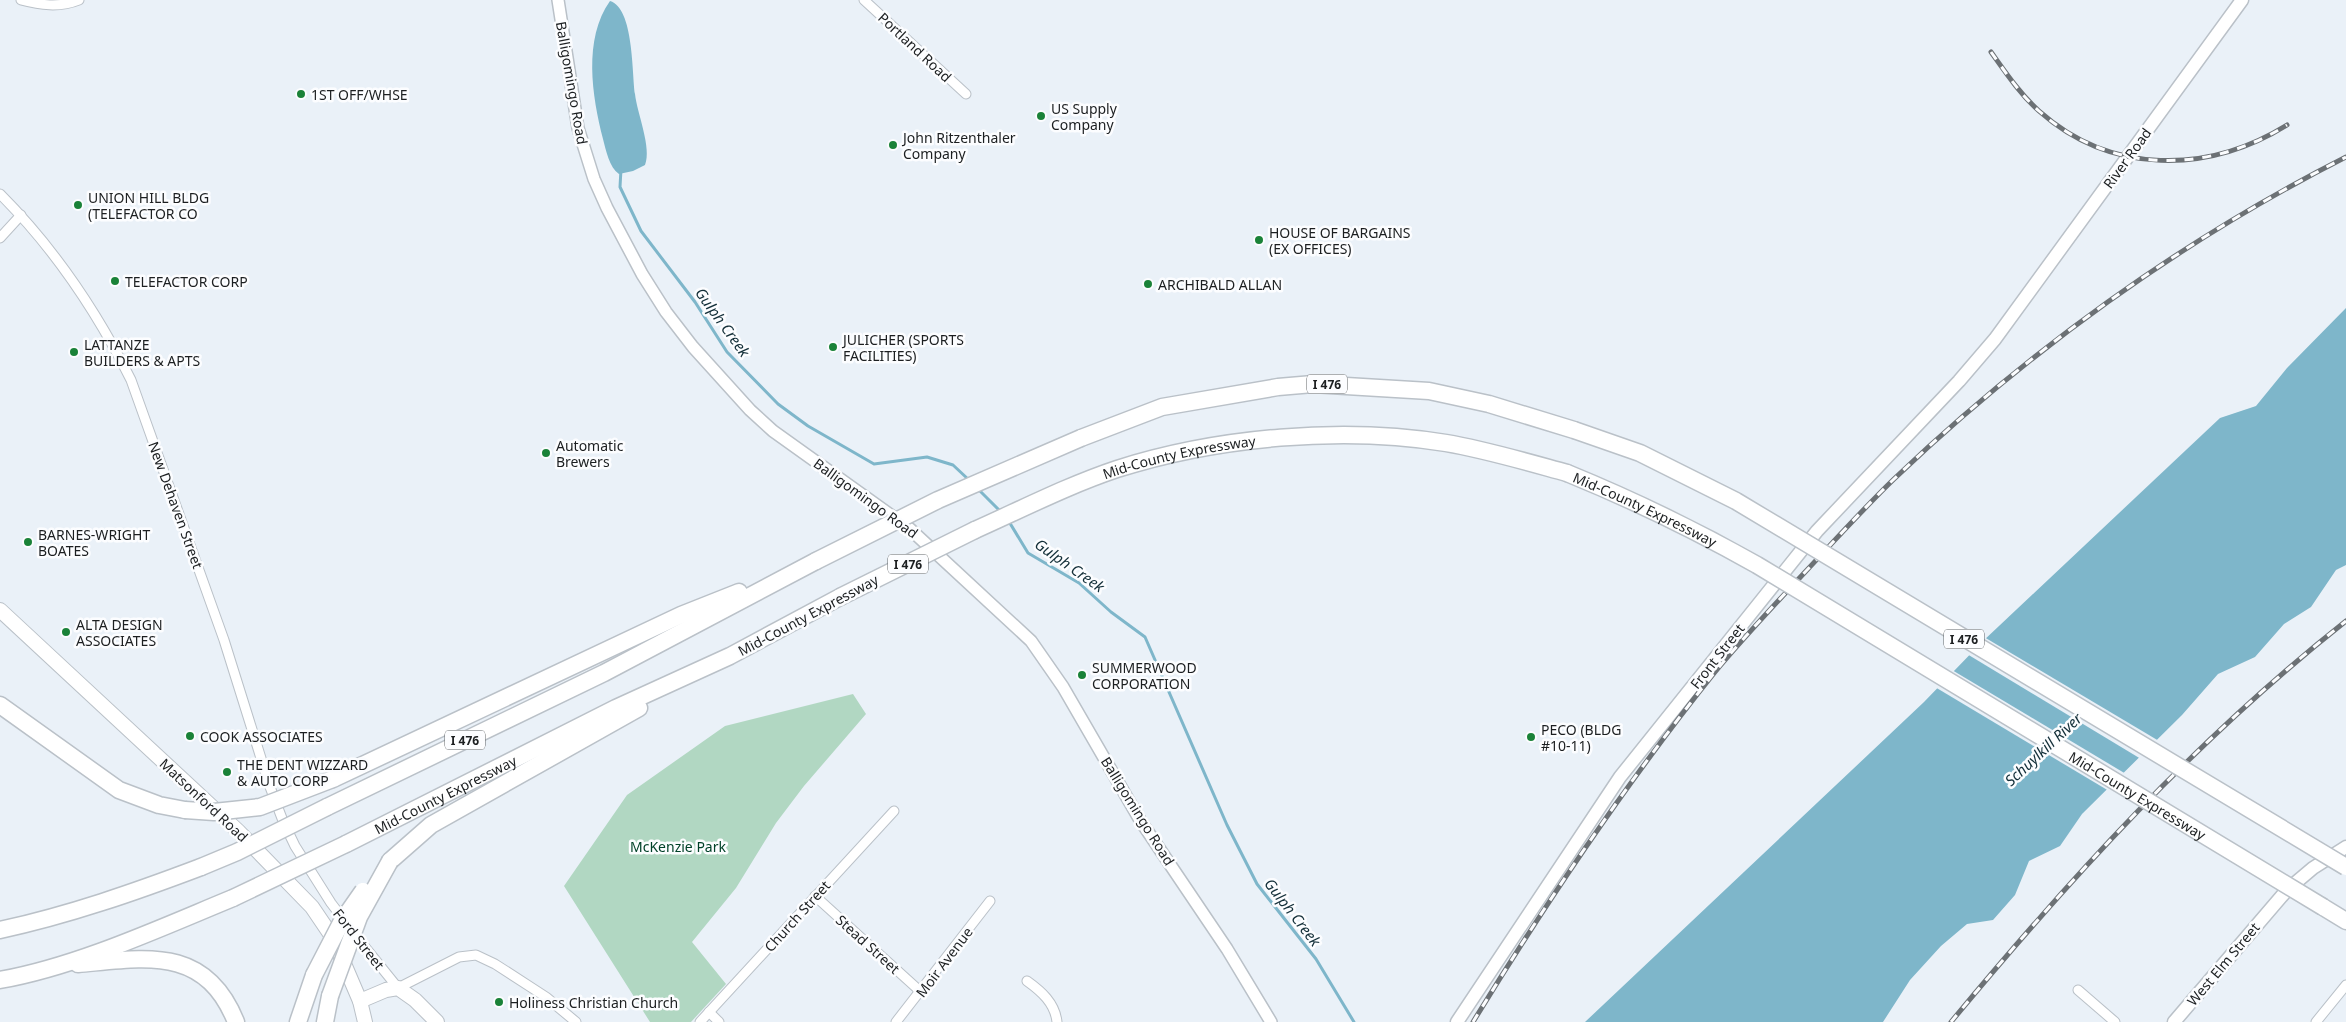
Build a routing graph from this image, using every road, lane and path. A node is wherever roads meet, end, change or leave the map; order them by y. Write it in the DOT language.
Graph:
graph roads {
  1 [pos="21,0"];
  2 [pos="79,0"];
  3 [pos="558,0"];
  4 [pos="864,0"];
  5 [pos="2242,0"];
  6 [pos="966,94"];
  7 [pos="0,194"];
  8 [pos="21,215"];
  9 [pos="0,238"];
  10 [pos="2012,317"];
  11 [pos="816,561"];
  12 [pos="0,610"];
  13 [pos="730,656"];
  14 [pos="0,705"];
  15 [pos="0,718"];
  16 [pos="106,781"];
  17 [pos="894,810"];
  18 [pos="295,846"];
  19 [pos="2346,847"];
  20 [pos="390,861"];
  21 [pos="2346,867"];
  22 [pos="815,896"];
  23 [pos="990,901"];
  24 [pos="2346,921"];
  25 [pos="0,930"];
  26 [pos="56,966"];
  27 [pos="2,980"];
  28 [pos="1027,981"];
  29 [pos="2346,985"];
  30 [pos="398,988"];
  31 [pos="2078,990"];
  32 [pos="921,992"];
  33 [pos="360,1001"];
  34 [pos="709,1012"];
  35 [pos="236,1022"];
  36 [pos="298,1022"];
  37 [pos="324,1022"];
  38 [pos="365,1022"];
  39 [pos="437,1022"];
  40 [pos="576,1022"];
  41 [pos="700,1022"];
  42 [pos="719,1022"];
  43 [pos="896,1022"];
  44 [pos="1056,1022"];
  45 [pos="1271,1022"];
  46 [pos="1457,1022"];
  47 [pos="2115,1022"];
  48 [pos="2174,1022"];
  49 [pos="2316,1022"];
  1 -- 2 [label="street"];
  3 -- 45 [label="street, Balligomingo Road"];
  4 -- 6 [label="street, Portland Road"];
  5 -- 10 [label="main road, River Road"];
  7 -- 8 [label="street, New Dehaven Street"];
  8 -- 9 [label="street"];
  8 -- 18 [label="street, New Dehaven Street"];
  10 -- 46 [label="main road, Front Street"];
  11 -- 16 [label="highway, bridge"];
  11 -- 21 [label="highway, I 476, bridge"];
  11 -- 25 [label="highway, I 476, bridge"];
  12 -- 33 [label="main road, Matsonford Road"];
  13 -- 20 [label="highway"];
  13 -- 24 [label="highway, Mid-County Expressway / I 476, bridge"];
  13 -- 26 [label="highway, Mid-County Expressway / I 476, bridge"];
  14 -- 16 [label="highway"];
  15 -- 16 [label="highway"];
  17 -- 22 [label="street, Church Street"];
  18 -- 30 [label="street, Ford Street"];
  19 -- 48 [label="main road, West Elm Street"];
  20 -- 36 [label="highway, bridge"];
  20 -- 37 [label="highway, bridge"];
  22 -- 32 [label="street, Stead Street"];
  22 -- 34 [label="street, Church Street"];
  23 -- 32 [label="street, Moir Avenue"];
  26 -- 27 [label="highway, Mid-County Expressway / I 476"];
  26 -- 35 [label="highway"];
  28 -- 44 [label="street"];
  29 -- 49 [label="street"];
  30 -- 33 [label="main road"];
  30 -- 39 [label="main road, Ford Street"];
  30 -- 40 [label="street"];
  31 -- 47 [label="street"];
  32 -- 43 [label="street, Moir Avenue"];
  33 -- 38 [label="main road, Matsonford Road"];
  34 -- 41 [label="street, Church Street"];
  34 -- 42 [label="street"];
}
